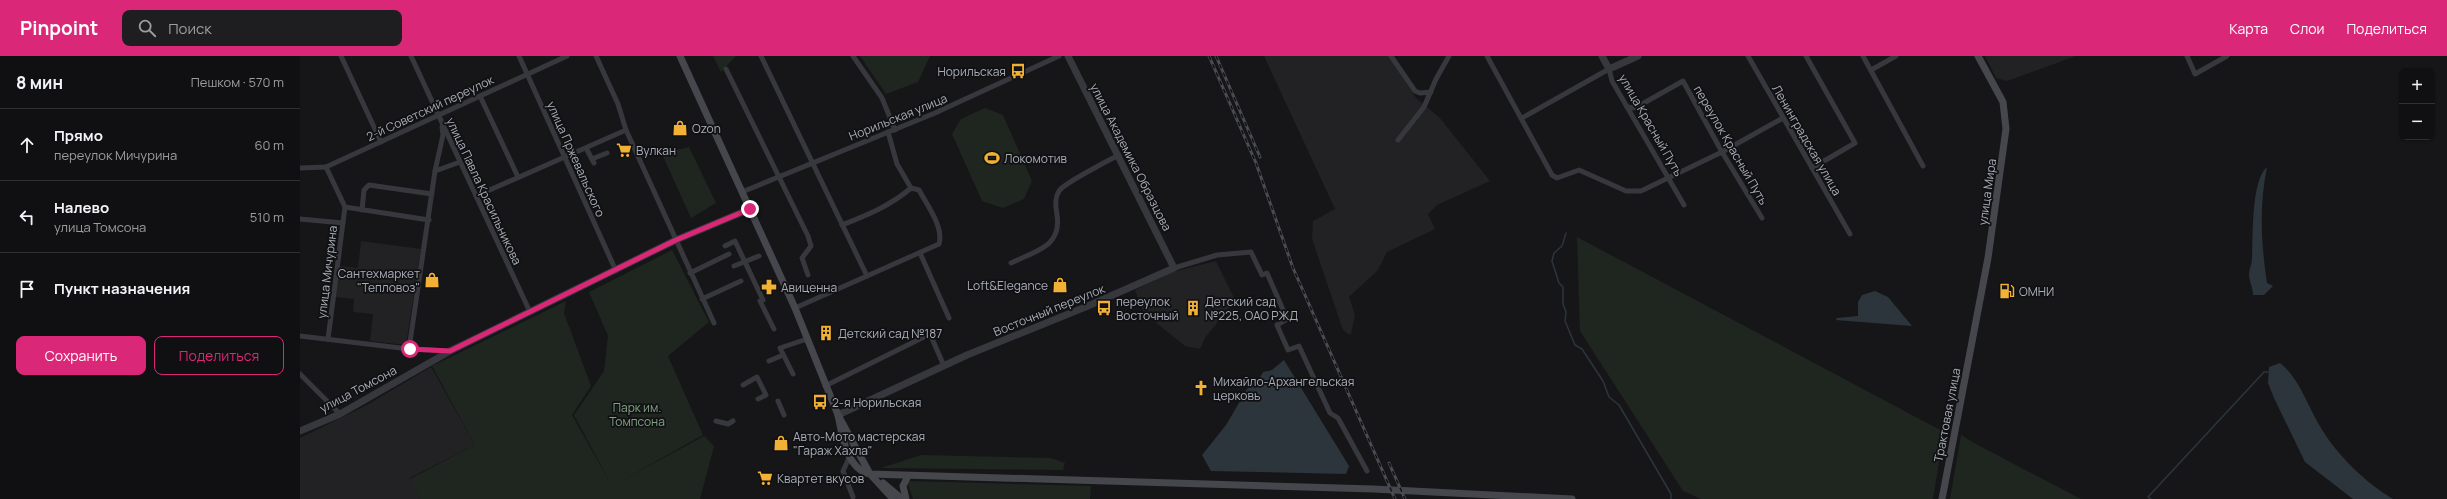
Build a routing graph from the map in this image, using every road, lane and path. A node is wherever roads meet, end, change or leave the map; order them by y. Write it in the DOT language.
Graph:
graph roads {
  1 [pos="341,56"];
  2 [pos="411,56"];
  3 [pos="519,56"];
  4 [pos="567,56"];
  5 [pos="596,56"];
  6 [pos="680,56"];
  7 [pos="760,56"];
  8 [pos="853,56"];
  9 [pos="1059,56"];
  10 [pos="1068,56"];
  11 [pos="1392,56"];
  12 [pos="1449,56"];
  13 [pos="1487,56"];
  14 [pos="1602,56"];
  15 [pos="1638,56"];
  16 [pos="1748,56"];
  17 [pos="1806,56"];
  18 [pos="1863,56"];
  19 [pos="1896,56"];
  20 [pos="1978,56"];
  21 [pos="2187,56"];
  22 [pos="2227,56"];
  23 [pos="726,69"];
  24 [pos="1608,69"];
  25 [pos="1871,70"];
  26 [pos="527,74"];
  27 [pos="1431,92"];
  28 [pos="480,96"];
  29 [pos="1627,107"];
  30 [pos="438,116"];
  31 [pos="1522,118"];
  32 [pos="1783,118"];
  33 [pos="442,122"];
  34 [pos="626,130"];
  35 [pos="895,130"];
  36 [pos="888,132"];
  37 [pos="1398,140"];
  38 [pos="381,142"];
  39 [pos="586,148"];
  40 [pos="1722,152"];
  41 [pos="607,153"];
  42 [pos="1119,155"];
  43 [pos="564,158"];
  44 [pos="460,162"];
  45 [pos="813,162"];
  46 [pos="1923,166"];
  47 [pos="326,167"];
  48 [pos="300,168"];
  49 [pos="1812,168"];
  50 [pos="435,171"];
  51 [pos="779,176"];
  52 [pos="518,177"];
  53 [pos="1668,178"];
  54 [pos="911,188"];
  55 [pos="742,192"];
  56 [pos="432,194"];
  57 [pos="476,196"];
  58 [pos="1684,205"];
  59 [pos="345,207"];
  60 [pos="750,209"];
  61 [pos="362,210"];
  62 [pos="1762,218"];
  63 [pos="300,219"];
  64 [pos="428,220"];
  65 [pos="343,223"];
  66 [pos="842,225"];
  67 [pos="1850,234"];
  68 [pos="676,240"];
  69 [pos="725,246"];
  70 [pos="920,253"];
  71 [pos="729,254"];
  72 [pos="759,256"];
  73 [pos="745,262"];
  74 [pos="1011,262"];
  75 [pos="734,266"];
  76 [pos="1174,268"];
  77 [pos="616,271"];
  78 [pos="690,273"];
  79 [pos="808,275"];
  80 [pos="867,276"];
  81 [pos="741,281"];
  82 [pos="702,299"];
  83 [pos="794,308"];
  84 [pos="530,312"];
  85 [pos="949,318"];
  86 [pos="714,323"];
  87 [pos="774,329"];
  88 [pos="938,330"];
  89 [pos="930,334"];
  90 [pos="300,336"];
  91 [pos="1973,336"];
  92 [pos="328,339"];
  93 [pos="807,339"];
  94 [pos="410,349"];
  95 [pos="450,351"];
  96 [pos="783,355"];
  97 [pos="769,361"];
  98 [pos="944,366"];
  99 [pos="300,374"];
  100 [pos="793,374"];
  101 [pos="743,385"];
  102 [pos="825,386"];
  103 [pos="758,399"];
  104 [pos="778,401"];
  105 [pos="340,414"];
  106 [pos="784,415"];
  107 [pos="838,415"];
  108 [pos="716,421"];
  109 [pos="733,421"];
  110 [pos="300,431"];
  111 [pos="850,456"];
  112 [pos="1367,471"];
  113 [pos="870,474"];
  114 [pos="908,476"];
  115 [pos="853,497"];
  116 [pos="893,499"];
  117 [pos="902,499"];
  118 [pos="906,499"];
  119 [pos="1572,499"];
  120 [pos="1942,499"];
  1 -- 38 [label="street"];
  2 -- 30 [label="street, улица Павла Красильникова"];
  3 -- 26 [label="street, улица Пржевальского"];
  4 -- 26 [label="street, 2-й Советский переулок"];
  5 -- 34 [label="street"];
  6 -- 55 [label="main road"];
  7 -- 45 [label="street"];
  8 -- 35 [label="street"];
  9 -- 35 [label="street, Норильская улица"];
  10 -- 42 [label="street, улица Академика Образцова"];
  11 -- 27 [label="street"];
  12 -- 27 [label="street"];
  13 -- 31 [label="street"];
  14 -- 24 [label="street, улица Красный Путь"];
  15 -- 24 [label="street"];
  16 -- 32 [label="street, Ленинградская улица"];
  17 -- 49 [label="street"];
  18 -- 25 [label="street"];
  19 -- 25 [label="street"];
  20 -- 91 [label="main road, улица Мира"];
  21 -- 22 [label="street"];
  23 -- 51 [label="street"];
  24 -- 29 [label="street, улица Красный Путь"];
  24 -- 31 [label="street"];
  25 -- 46 [label="street"];
  26 -- 28 [label="street, 2-й Советский переулок"];
  26 -- 43 [label="street, улица Пржевальского"];
  27 -- 37 [label="street"];
  28 -- 30 [label="street, 2-й Советский переулок"];
  28 -- 52 [label="street"];
  29 -- 40 [label="street, переулок Красный Путь"];
  29 -- 53 [label="street, улица Красный Путь"];
  30 -- 33 [label="street, улица Павла Красильникова"];
  30 -- 38 [label="street, 2-й Советский переулок"];
  31 -- 53 [label="street"];
  32 -- 40 [label="street"];
  32 -- 49 [label="street, Ленинградская улица"];
  33 -- 44 [label="street, улица Павла Красильникова"];
  33 -- 50 [label="street"];
  34 -- 39 [label="street"];
  34 -- 68 [label="street"];
  35 -- 36 [label="street, Норильская улица"];
  36 -- 45 [label="street, Норильская улица"];
  36 -- 54 [label="street"];
  38 -- 47 [label="street, 2-й Советский переулок"];
  39 -- 41 [label="street"];
  39 -- 43 [label="street"];
  40 -- 53 [label="street"];
  40 -- 62 [label="street, переулок Красный Путь"];
  42 -- 74 [label="street"];
  42 -- 76 [label="street, улица Академика Образцова"];
  43 -- 52 [label="street"];
  43 -- 77 [label="street, улица Пржевальского"];
  44 -- 50 [label="street"];
  44 -- 57 [label="street, улица Павла Красильникова"];
  45 -- 51 [label="street, Норильская улица"];
  45 -- 66 [label="street"];
  47 -- 48 [label="street, 2-й Советский переулок"];
  47 -- 59 [label="street"];
  49 -- 67 [label="street, Ленинградская улица"];
  50 -- 56 [label="street"];
  51 -- 55 [label="street, Норильская улица"];
  51 -- 79 [label="street"];
  52 -- 57 [label="street"];
  53 -- 58 [label="street, улица Красный Путь"];
  54 -- 66 [label="street"];
  54 -- 70 [label="street"];
  55 -- 60 [label="main road"];
  56 -- 61 [label="street"];
  56 -- 64 [label="street"];
  57 -- 84 [label="street, улица Павла Красильникова"];
  59 -- 61 [label="street"];
  59 -- 65 [label="street, улица Мичурина"];
  60 -- 68 [label="street, улица Томсона"];
  60 -- 83 [label="main road"];
  61 -- 64 [label="street"];
  63 -- 65 [label="street"];
  64 -- 94 [label="street"];
  65 -- 92 [label="street, улица Мичурина"];
  66 -- 80 [label="street"];
  68 -- 77 [label="street, улица Томсона"];
  68 -- 78 [label="street"];
  69 -- 73 [label="street"];
  70 -- 80 [label="street"];
  70 -- 85 [label="street"];
  71 -- 78 [label="street"];
  72 -- 73 [label="street"];
  73 -- 75 [label="street"];
  73 -- 87 [label="street"];
  76 -- 98 [label="street, Восточный переулок"];
  76 -- 112 [label="street, Восточный переулок"];
  77 -- 84 [label="street, улица Томсона"];
  78 -- 82 [label="street"];
  80 -- 83 [label="street"];
  81 -- 82 [label="street"];
  82 -- 86 [label="street"];
  83 -- 93 [label="main road"];
  84 -- 95 [label="street, улица Томсона"];
  88 -- 89 [label="street"];
  89 -- 98 [label="street"];
  89 -- 102 [label="street"];
  90 -- 92 [label="street"];
  91 -- 120 [label="main road, Трактовая улица"];
  92 -- 94 [label="street"];
  93 -- 96 [label="street"];
  93 -- 102 [label="main road"];
  94 -- 95 [label="street"];
  95 -- 105 [label="street, улица Томсона"];
  96 -- 97 [label="street"];
  96 -- 100 [label="street"];
  98 -- 107 [label="street, Восточный переулок"];
  99 -- 105 [label="street"];
  101 -- 103 [label="street"];
  102 -- 107 [label="main road"];
  104 -- 106 [label="street"];
  105 -- 110 [label="street, улица Томсона"];
  107 -- 111 [label="main road"];
  107 -- 113 [label="main road"];
  108 -- 109 [label="street"];
  111 -- 113 [label="main road"];
  111 -- 115 [label="street"];
  113 -- 114 [label="main road"];
  113 -- 116 [label="main road"];
  113 -- 117 [label="main road"];
  114 -- 118 [label="main road"];
  114 -- 119 [label="main road"];
}
